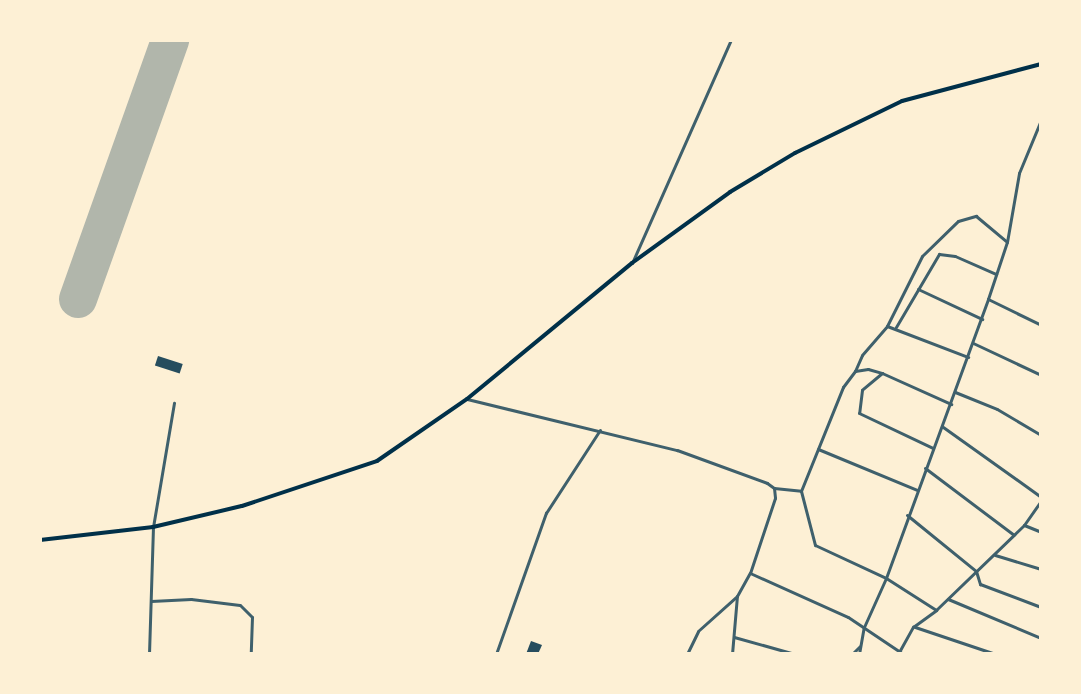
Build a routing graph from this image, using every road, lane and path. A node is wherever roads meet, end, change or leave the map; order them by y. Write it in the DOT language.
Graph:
graph roads {
  1 [pos="731,40"];
  2 [pos="1041,64"];
  3 [pos="1041,120"];
  4 [pos="1007,242"];
  5 [pos="632,263"];
  6 [pos="996,274"];
  7 [pos="918,289"];
  8 [pos="988,299"];
  9 [pos="982,319"];
  10 [pos="1041,325"];
  11 [pos="887,326"];
  12 [pos="896,327"];
  13 [pos="973,343"];
  14 [pos="968,357"];
  15 [pos="855,371"];
  16 [pos="882,373"];
  17 [pos="1041,375"];
  18 [pos="955,392"];
  19 [pos="467,399"];
  20 [pos="174,403"];
  21 [pos="951,404"];
  22 [pos="942,426"];
  23 [pos="600,430"];
  24 [pos="1041,435"];
  25 [pos="933,448"];
  26 [pos="818,449"];
  27 [pos="925,468"];
  28 [pos="774,488"];
  29 [pos="917,490"];
  30 [pos="801,491"];
  31 [pos="1041,499"];
  32 [pos="907,515"];
  33 [pos="1024,525"];
  34 [pos="153,527"];
  35 [pos="1041,532"];
  36 [pos="1014,535"];
  37 [pos="40,540"];
  38 [pos="993,554"];
  39 [pos="1041,569"];
  40 [pos="976,571"];
  41 [pos="750,573"];
  42 [pos="886,578"];
  43 [pos="737,596"];
  44 [pos="948,599"];
  45 [pos="151,601"];
  46 [pos="1041,607"];
  47 [pos="936,610"];
  48 [pos="864,627"];
  49 [pos="913,627"];
  50 [pos="734,637"];
  51 [pos="1041,638"];
  52 [pos="861,645"];
  53 [pos="901,653"];
  54 [pos="149,654"];
  55 [pos="251,654"];
  56 [pos="496,654"];
  57 [pos="687,654"];
  58 [pos="732,654"];
  59 [pos="795,654"];
  60 [pos="852,654"];
  61 [pos="859,654"];
  62 [pos="995,654"];
  1 -- 5 [label="street"];
  2 -- 5 [label="highway"];
  3 -- 4 [label="street"];
  4 -- 6 [label="street"];
  4 -- 11 [label="street"];
  5 -- 19 [label="highway"];
  6 -- 7 [label="street"];
  6 -- 8 [label="street"];
  7 -- 9 [label="street"];
  7 -- 12 [label="street"];
  8 -- 9 [label="street"];
  8 -- 10 [label="street"];
  9 -- 13 [label="street"];
  11 -- 12 [label="street"];
  11 -- 15 [label="street"];
  12 -- 14 [label="street"];
  13 -- 14 [label="street"];
  13 -- 17 [label="street"];
  14 -- 18 [label="street"];
  15 -- 16 [label="street"];
  15 -- 26 [label="street"];
  16 -- 21 [label="street"];
  16 -- 25 [label="street"];
  18 -- 21 [label="street"];
  18 -- 24 [label="street"];
  19 -- 23 [label="street"];
  19 -- 34 [label="highway"];
  20 -- 34 [label="street"];
  21 -- 22 [label="street"];
  22 -- 25 [label="street"];
  22 -- 31 [label="street"];
  23 -- 28 [label="street"];
  23 -- 56 [label="street"];
  25 -- 27 [label="street"];
  26 -- 29 [label="street"];
  26 -- 30 [label="street"];
  27 -- 29 [label="street"];
  27 -- 36 [label="street"];
  28 -- 30 [label="street"];
  28 -- 41 [label="street"];
  29 -- 32 [label="street"];
  30 -- 42 [label="street"];
  31 -- 33 [label="street"];
  32 -- 40 [label="street"];
  32 -- 42 [label="street"];
  33 -- 35 [label="street"];
  33 -- 36 [label="street"];
  34 -- 37 [label="highway"];
  34 -- 45 [label="street"];
  36 -- 38 [label="street"];
  38 -- 39 [label="street"];
  38 -- 40 [label="street"];
  40 -- 44 [label="street"];
  40 -- 46 [label="street"];
  41 -- 43 [label="street"];
  41 -- 48 [label="street"];
  42 -- 47 [label="street"];
  42 -- 48 [label="street"];
  43 -- 50 [label="street"];
  43 -- 57 [label="street"];
  44 -- 47 [label="street"];
  44 -- 51 [label="street"];
  45 -- 54 [label="street"];
  45 -- 55 [label="street"];
  47 -- 49 [label="street"];
  48 -- 52 [label="street"];
  48 -- 53 [label="street"];
  49 -- 53 [label="street"];
  49 -- 62 [label="street"];
  50 -- 58 [label="street"];
  50 -- 59 [label="street"];
  52 -- 60 [label="street"];
  52 -- 61 [label="street"];
}
